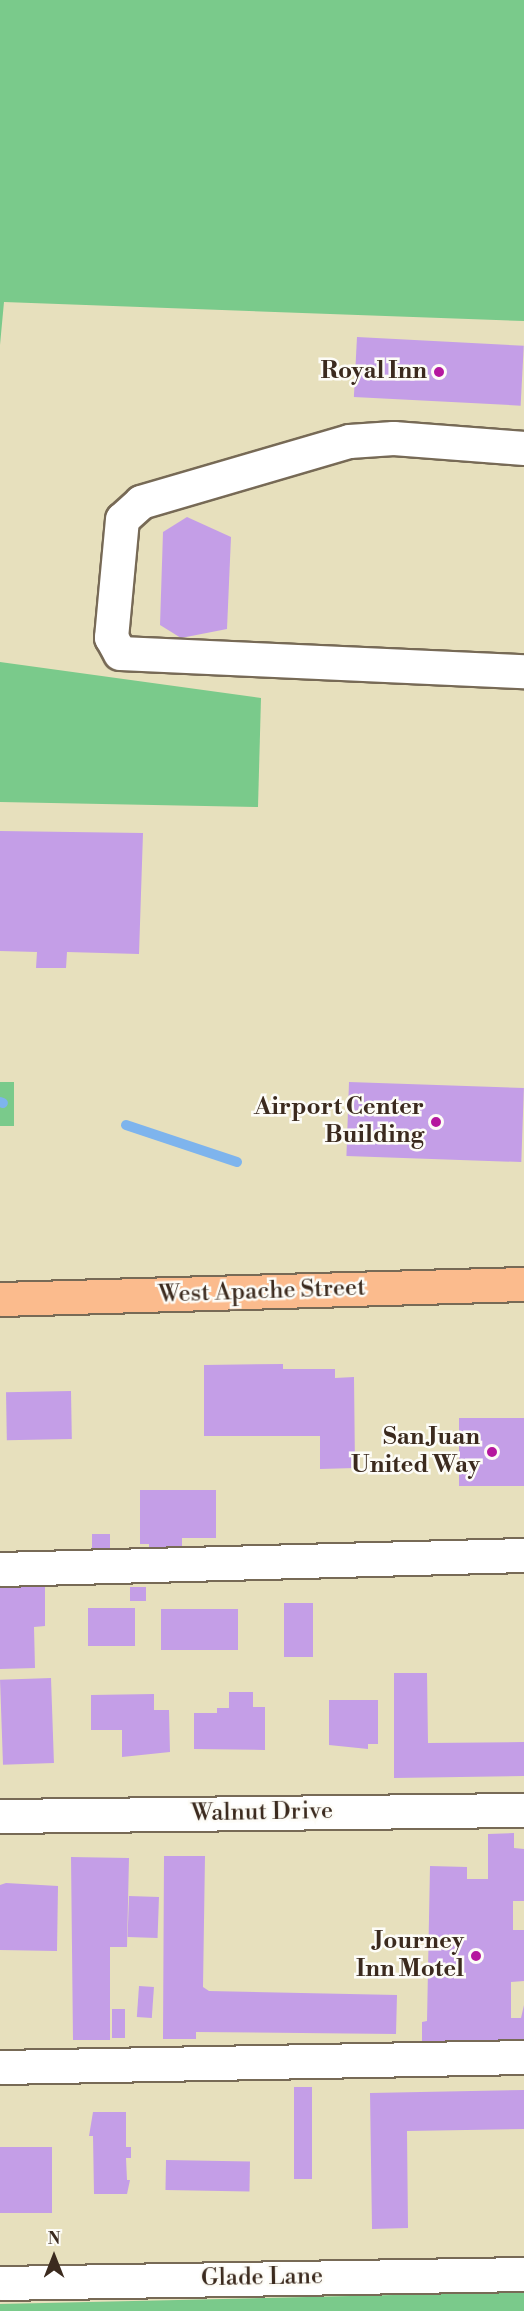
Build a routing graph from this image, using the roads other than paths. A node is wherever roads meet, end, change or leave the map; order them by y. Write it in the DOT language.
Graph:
graph roads {
  1 [pos="524,448"];
  2 [pos="524,671"];
  3 [pos="524,1284"];
  4 [pos="0,1299"];
  5 [pos="524,1555"];
  6 [pos="0,1569"];
  7 [pos="524,1810"];
  8 [pos="0,1816"];
  9 [pos="524,2057"];
  10 [pos="0,2067"];
  11 [pos="524,2274"];
  12 [pos="0,2283"];
  1 -- 2 [label="street"];
  3 -- 4 [label="main road, West Apache Street"];
  5 -- 6 [label="street"];
  7 -- 8 [label="street, Walnut Drive"];
  9 -- 10 [label="street"];
  11 -- 12 [label="street, Glade Lane"];
}
